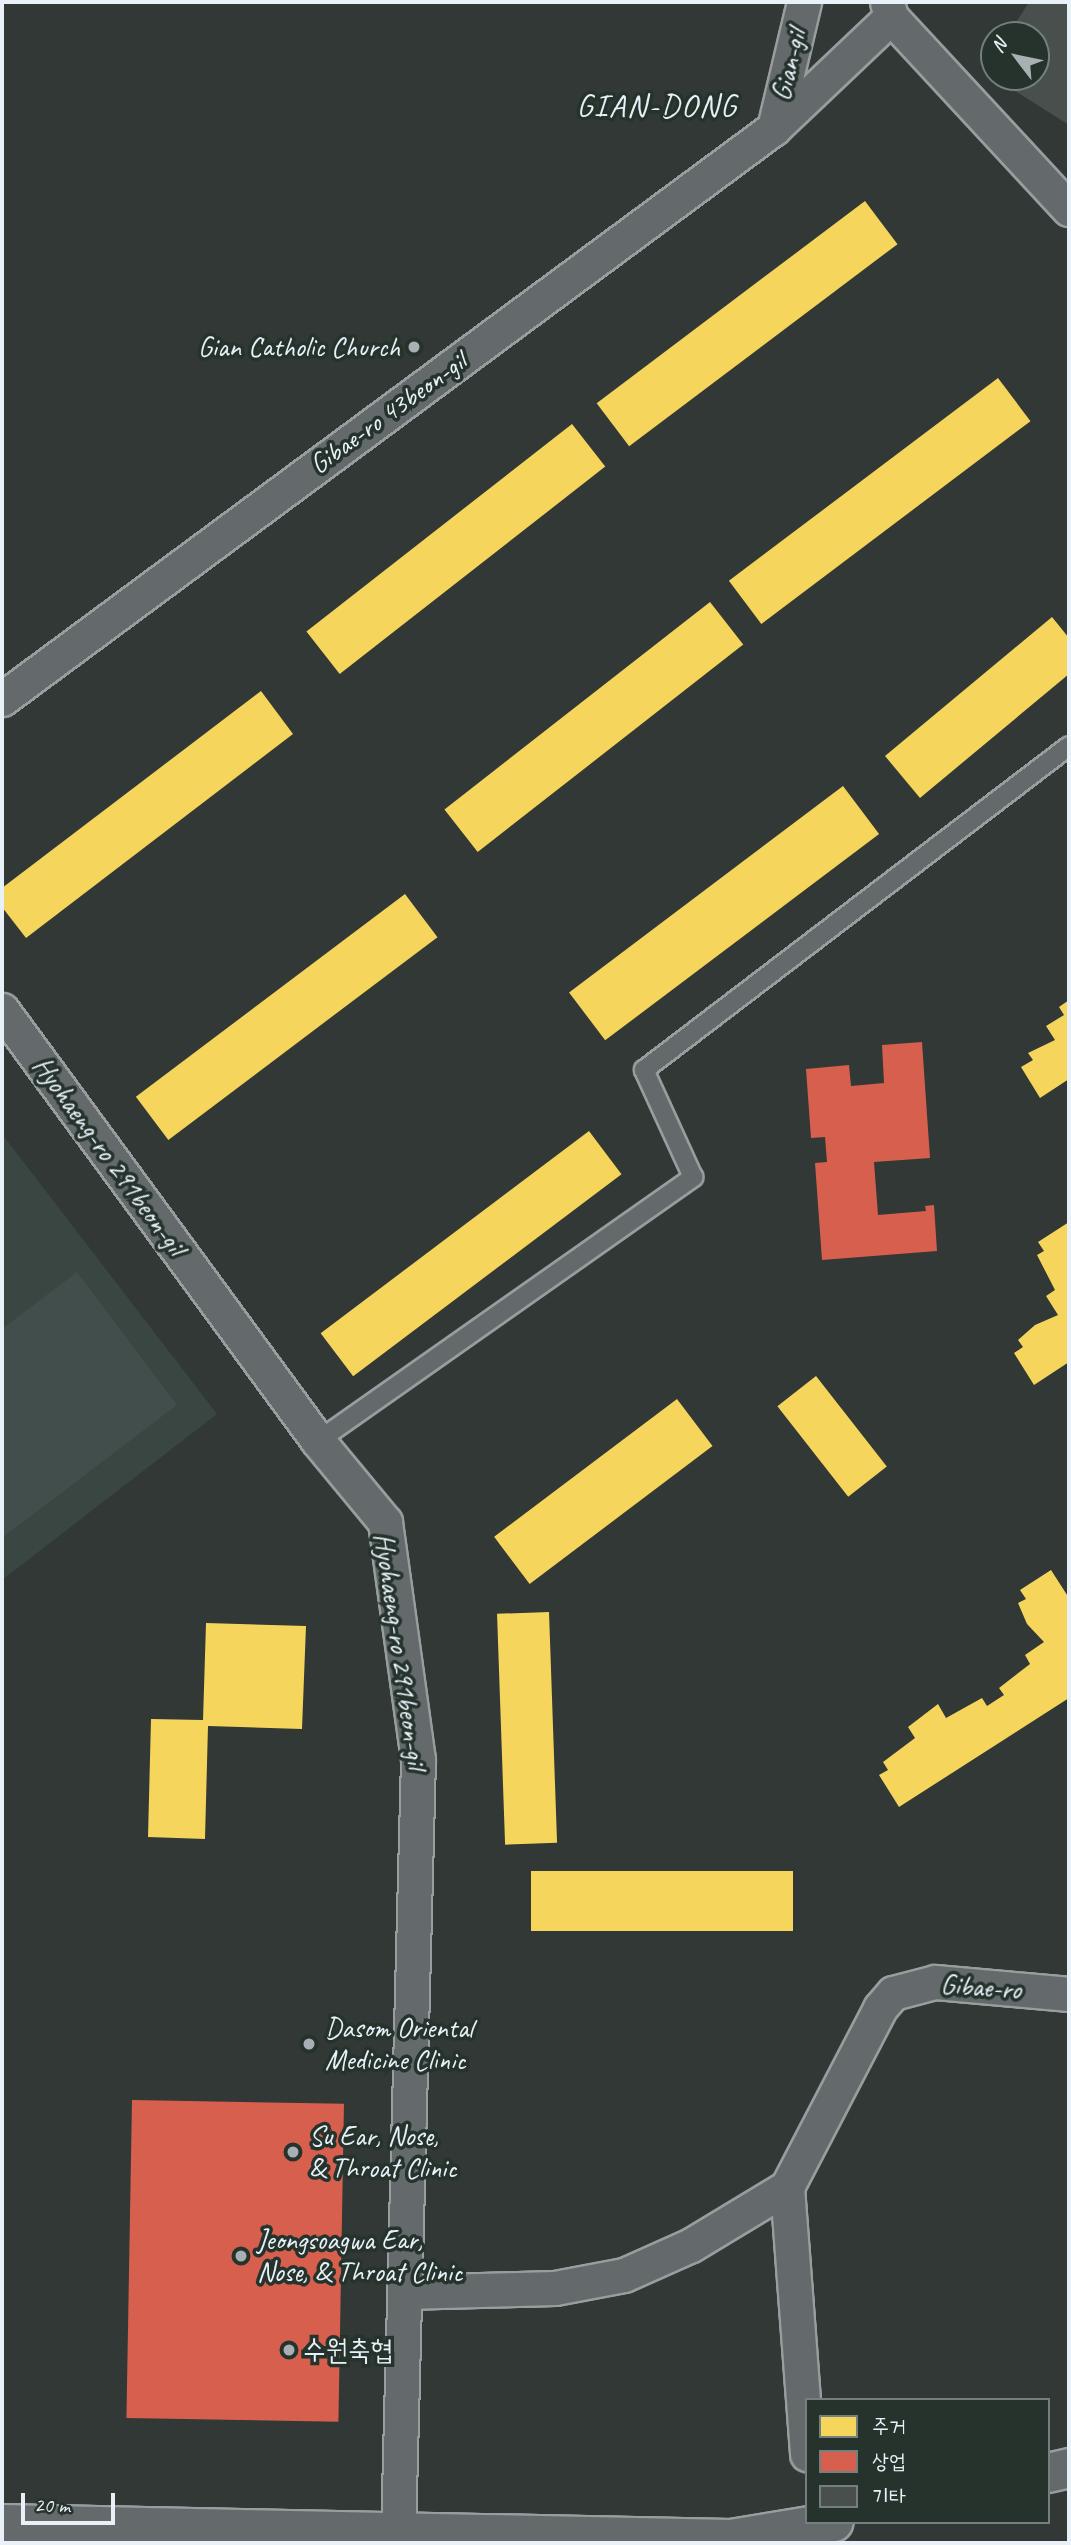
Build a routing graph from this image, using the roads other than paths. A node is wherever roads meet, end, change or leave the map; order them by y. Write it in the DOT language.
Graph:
graph roads {
  1 [pos="804,2"];
  2 [pos="889,9"];
  3 [pos="774,128"];
  4 [pos="1069,209"];
  5 [pos="2,699"];
  6 [pos="1069,746"];
  7 [pos="2,1010"];
  8 [pos="318,1441"];
  9 [pos="1069,1994"];
  10 [pos="787,2188"];
  11 [pos="404,2292"];
  12 [pos="805,2427"];
  13 [pos="1069,2468"];
  14 [pos="1050,2473"];
  15 [pos="2,2524"];
  16 [pos="819,2524"];
  17 [pos="398,2532"];
  18 [pos="732,2541"];
  1 -- 3 [label="street, Gian-gil"];
  2 -- 3 [label="street, Gibae-ro 43beon-gil"];
  2 -- 4 [label="street"];
  3 -- 5 [label="street, Gibae-ro 43beon-gil"];
  6 -- 8 [label="lane"];
  7 -- 8 [label="street, Hyohaeng-ro 291beon-gil"];
  8 -- 11 [label="street, Hyohaeng-ro 291beon-gil"];
  9 -- 10 [label="street, Gibae-ro"];
  10 -- 11 [label="street"];
  10 -- 12 [label="street"];
  11 -- 17 [label="street, Hyohaeng-ro 291beon-gil"];
  13 -- 14 [label="main road"];
  15 -- 17 [label="main road"];
  16 -- 18 [label="main road"];
  17 -- 18 [label="main road"];
}
